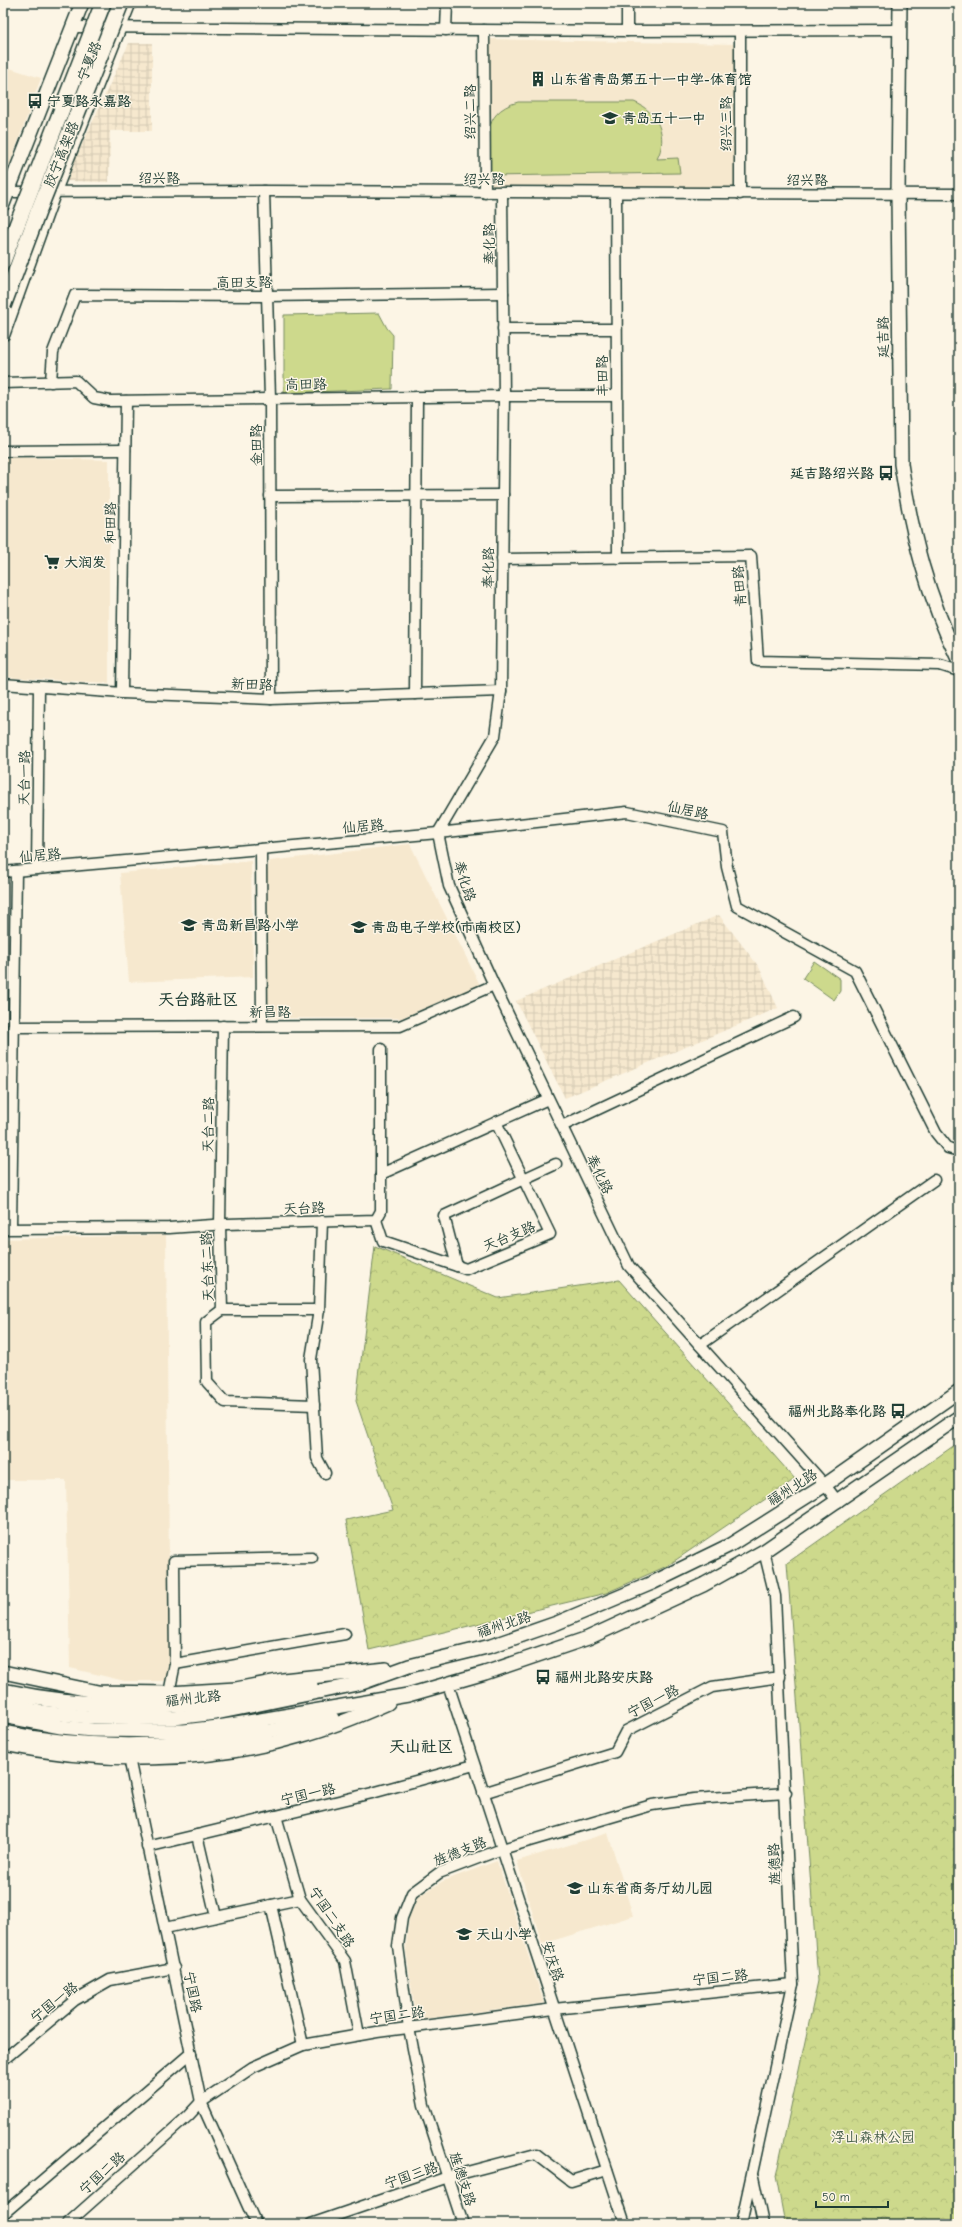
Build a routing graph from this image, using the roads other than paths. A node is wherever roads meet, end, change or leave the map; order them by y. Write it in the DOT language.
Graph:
graph roads {
  1 [pos="82,3"];
  2 [pos="103,3"];
  3 [pos="121,3"];
  4 [pos="129,3"];
  5 [pos="447,3"];
  6 [pos="627,3"];
  7 [pos="900,3"];
  8 [pos="73,27"];
  9 [pos="120,28"];
  10 [pos="446,30"];
  11 [pos="484,30"];
  12 [pos="900,30"];
  13 [pos="627,31"];
  14 [pos="740,31"];
  15 [pos="264,191"];
  16 [pos="54,192"];
  17 [pos="485,193"];
  18 [pos="502,193"];
  19 [pos="616,193"];
  20 [pos="740,194"];
  21 [pos="898,194"];
  22 [pos="959,194"];
  23 [pos="5,198"];
  24 [pos="3,261"];
  25 [pos="503,293"];
  26 [pos="267,296"];
  27 [pos="3,306"];
  28 [pos="503,329"];
  29 [pos="616,329"];
  30 [pos="3,334"];
  31 [pos="51,382"];
  32 [pos="3,383"];
  33 [pos="504,396"];
  34 [pos="616,396"];
  35 [pos="417,397"];
  36 [pos="270,398"];
  37 [pos="126,400"];
  38 [pos="125,450"];
  39 [pos="3,451"];
  40 [pos="503,495"];
  41 [pos="270,496"];
  42 [pos="415,496"];
  43 [pos="618,558"];
  44 [pos="502,559"];
  45 [pos="959,661"];
  46 [pos="959,671"];
  47 [pos="3,684"];
  48 [pos="39,687"];
  49 [pos="501,691"];
  50 [pos="122,694"];
  51 [pos="415,694"];
  52 [pos="271,699"];
  53 [pos="438,833"];
  54 [pos="261,849"];
  55 [pos="37,869"];
  56 [pos="16,871"];
  57 [pos="3,872"];
  58 [pos="494,986"];
  59 [pos="794,1017"];
  60 [pos="223,1026"];
  61 [pos="262,1026"];
  62 [pos="13,1027"];
  63 [pos="381,1049"];
  64 [pos="8,1072"];
  65 [pos="548,1099"];
  66 [pos="496,1122"];
  67 [pos="562,1126"];
  68 [pos="959,1151"];
  69 [pos="556,1164"];
  70 [pos="381,1174"];
  71 [pos="524,1178"];
  72 [pos="934,1180"];
  73 [pos="376,1220"];
  74 [pos="322,1221"];
  75 [pos="220,1224"];
  76 [pos="7,1228"];
  77 [pos="457,1266"];
  78 [pos="222,1310"];
  79 [pos="319,1310"];
  80 [pos="700,1345"];
  81 [pos="959,1391"];
  82 [pos="314,1405"];
  83 [pos="959,1417"];
  84 [pos="325,1473"];
  85 [pos="826,1485"];
  86 [pos="838,1502"];
  87 [pos="764,1552"];
  88 [pos="312,1558"];
  89 [pos="345,1634"];
  90 [pos="175,1664"];
  91 [pos="409,1666"];
  92 [pos="3,1672"];
  93 [pos="365,1672"];
  94 [pos="780,1677"];
  95 [pos="448,1684"];
  96 [pos="3,1691"];
  97 [pos="169,1693"];
  98 [pos="257,1695"];
  99 [pos="408,1695"];
  100 [pos="3,1703"];
  101 [pos="367,1712"];
  102 [pos="3,1716"];
  103 [pos="265,1732"];
  104 [pos="3,1733"];
  105 [pos="3,1744"];
  106 [pos="129,1758"];
  107 [pos="474,1765"];
  108 [pos="483,1793"];
  109 [pos="786,1793"];
  110 [pos="276,1816"];
  111 [pos="197,1835"];
  112 [pos="147,1847"];
  113 [pos="502,1850"];
  114 [pos="300,1899"];
  115 [pos="271,1905"];
  116 [pos="216,1917"];
  117 [pos="165,1928"];
  118 [pos="174,1968"];
  119 [pos="793,1984"];
  120 [pos="554,2009"];
  121 [pos="409,2028"];
  122 [pos="359,2035"];
  123 [pos="303,2045"];
  124 [pos="191,2053"];
  125 [pos="3,2060"];
  126 [pos="201,2102"];
  127 [pos="607,2170"];
  128 [pos="752,2173"];
  129 [pos="448,2177"];
  130 [pos="3,2214"];
  131 [pos="67,2224"];
  132 [pos="256,2224"];
  133 [pos="311,2224"];
  134 [pos="463,2224"];
  135 [pos="625,2224"];
  136 [pos="741,2224"];
  137 [pos="763,2224"];
  1 -- 8 [label="main road, 宁夏路"];
  2 -- 24 [label="highway, 胶宁高架路, bridge"];
  3 -- 27 [label="highway, 胶宁高架路, bridge"];
  4 -- 9 [label="main road, 宁夏路"];
  5 -- 10 [label="street"];
  6 -- 13 [label="street"];
  7 -- 12 [label="main road, 延吉路"];
  8 -- 9 [label="street"];
  8 -- 23 [label="main road, 宁夏路"];
  9 -- 10 [label="street"];
  9 -- 16 [label="main road, 宁夏路"];
  10 -- 11 [label="street"];
  11 -- 13 [label="street"];
  11 -- 17 [label="street, 绍兴二路"];
  12 -- 14 [label="street"];
  12 -- 21 [label="main road, 延吉路"];
  13 -- 14 [label="street"];
  14 -- 20 [label="street, 绍兴三路"];
  15 -- 16 [label="street, 绍兴路"];
  15 -- 17 [label="street, 绍兴路"];
  15 -- 26 [label="street, 金田路"];
  16 -- 23 [label="street, 绍兴路"];
  16 -- 30 [label="main road, 宁夏路"];
  17 -- 18 [label="street, 绍兴路"];
  18 -- 19 [label="street, 绍兴路"];
  18 -- 25 [label="street, 奉化路"];
  19 -- 20 [label="street, 绍兴路"];
  19 -- 29 [label="street, 丰田路"];
  20 -- 21 [label="street, 绍兴路"];
  21 -- 22 [label="street, 绍兴路"];
  21 -- 45 [label="main road, 延吉路"];
  25 -- 26 [label="street, 高田支路"];
  25 -- 28 [label="street, 奉化路"];
  26 -- 31 [label="street, 高田支路"];
  26 -- 36 [label="street, 金田路"];
  28 -- 29 [label="street"];
  28 -- 33 [label="street, 奉化路"];
  29 -- 34 [label="street, 丰田路"];
  31 -- 32 [label="street, 高田路"];
  31 -- 37 [label="street, 高田路"];
  33 -- 34 [label="street, 高田路"];
  33 -- 35 [label="street, 高田路"];
  33 -- 40 [label="street, 奉化路"];
  34 -- 43 [label="street, 丰田路"];
  35 -- 36 [label="street, 高田路"];
  35 -- 42 [label="street"];
  36 -- 37 [label="street, 高田路"];
  36 -- 41 [label="street, 金田路"];
  37 -- 38 [label="street, 和田路"];
  38 -- 39 [label="street"];
  38 -- 50 [label="street, 和田路"];
  40 -- 42 [label="street"];
  40 -- 44 [label="street, 奉化路"];
  41 -- 42 [label="street"];
  41 -- 52 [label="street, 金田路"];
  42 -- 51 [label="street"];
  43 -- 44 [label="street, 青田路"];
  43 -- 46 [label="street, 青田路"];
  44 -- 49 [label="street, 奉化路"];
  47 -- 48 [label="street, 新田路"];
  48 -- 50 [label="street, 新田路"];
  48 -- 55 [label="street, 天台一路"];
  49 -- 51 [label="street, 新田路"];
  49 -- 53 [label="street, 奉化路"];
  50 -- 52 [label="street, 新田路"];
  51 -- 52 [label="street, 新田路"];
  53 -- 54 [label="street, 仙居路"];
  53 -- 58 [label="street, 奉化路"];
  53 -- 68 [label="street, 仙居路"];
  54 -- 55 [label="street, 仙居路"];
  54 -- 61 [label="street"];
  55 -- 56 [label="street, 仙居路"];
  56 -- 57 [label="street, 仙居路"];
  56 -- 62 [label="street"];
  58 -- 61 [label="street, 新昌路"];
  58 -- 65 [label="street, 奉化路"];
  59 -- 67 [label="street"];
  60 -- 61 [label="street, 新昌路"];
  60 -- 62 [label="street, 新昌路"];
  60 -- 75 [label="street, 天台二路"];
  62 -- 64 [label="street"];
  63 -- 70 [label="street"];
  64 -- 76 [label="street"];
  65 -- 66 [label="street"];
  65 -- 67 [label="street, 奉化路"];
  66 -- 70 [label="street"];
  66 -- 71 [label="street, 天台支路"];
  67 -- 80 [label="street, 奉化路"];
  69 -- 71 [label="street"];
  70 -- 73 [label="street"];
  71 -- 77 [label="street"];
  71 -- 77 [label="street, 天台支路"];
  72 -- 80 [label="street"];
  73 -- 74 [label="street, 天台路"];
  73 -- 77 [label="street, 天台支路"];
  74 -- 75 [label="street, 天台路"];
  74 -- 79 [label="street"];
  75 -- 76 [label="street, 天台路"];
  75 -- 78 [label="street, 天台东二路"];
  78 -- 79 [label="street"];
  78 -- 82 [label="street"];
  79 -- 82 [label="street"];
  80 -- 85 [label="street, 奉化路"];
  81 -- 85 [label="main road, 福州北路"];
  82 -- 84 [label="street"];
  83 -- 86 [label="main road"];
  85 -- 86 [label="street, 奉化路"];
  85 -- 91 [label="main road, 福州北路"];
  86 -- 87 [label="main road"];
  87 -- 94 [label="street, 旌德路"];
  87 -- 95 [label="main road"];
  88 -- 90 [label="street"];
  89 -- 90 [label="street"];
  90 -- 97 [label="street"];
  91 -- 93 [label="main road"];
  91 -- 100 [label="main road, 福州北路"];
  92 -- 97 [label="main road"];
  93 -- 97 [label="main road"];
  93 -- 98 [label="main road"];
  94 -- 108 [label="street, 宁国一路"];
  94 -- 109 [label="street, 旌德路"];
  95 -- 99 [label="main road"];
  95 -- 107 [label="street, 安庆路"];
  96 -- 98 [label="highway"];
  99 -- 101 [label="main road"];
  99 -- 102 [label="main road"];
  101 -- 103 [label="main road"];
  101 -- 106 [label="main road"];
  103 -- 104 [label="highway"];
  105 -- 106 [label="main road"];
  106 -- 112 [label="street, 宁国路"];
  107 -- 108 [label="street, 安庆路"];
  107 -- 110 [label="street, 宁国一路"];
  108 -- 113 [label="street, 安庆路"];
  109 -- 113 [label="street, 旌德支路"];
  109 -- 119 [label="street, 旌德路"];
  110 -- 111 [label="street, 宁国一路"];
  110 -- 114 [label="street, 宁国二支路"];
  111 -- 112 [label="street, 宁国一路"];
  111 -- 116 [label="street"];
  112 -- 117 [label="street, 宁国路"];
  113 -- 120 [label="street, 安庆路"];
  113 -- 121 [label="street, 旌德支路"];
  114 -- 115 [label="street"];
  114 -- 122 [label="street, 宁国二支路"];
  115 -- 116 [label="street"];
  115 -- 123 [label="street"];
  116 -- 117 [label="street"];
  117 -- 118 [label="street, 宁国路"];
  118 -- 124 [label="street, 宁国路"];
  118 -- 125 [label="street, 宁国一路"];
  119 -- 120 [label="street, 宁国二路"];
  119 -- 128 [label="street, 旌德路"];
  120 -- 121 [label="street, 宁国二路"];
  120 -- 127 [label="street, 安庆路"];
  121 -- 122 [label="street, 宁国二路"];
  121 -- 129 [label="street, 旌德支路"];
  122 -- 123 [label="street, 宁国二路"];
  123 -- 126 [label="street, 宁国二路"];
  124 -- 126 [label="street, 宁国路"];
  124 -- 130 [label="street"];
  126 -- 131 [label="street, 宁国二路"];
  126 -- 132 [label="street, 宁国路"];
  127 -- 129 [label="street, 宁国三路"];
  127 -- 135 [label="street, 安庆路"];
  128 -- 136 [label="street, 旌德路"];
  128 -- 137 [label="street, 旌德路"];
  129 -- 133 [label="street, 宁国三路"];
  129 -- 134 [label="street, 旌德支路"];
}
